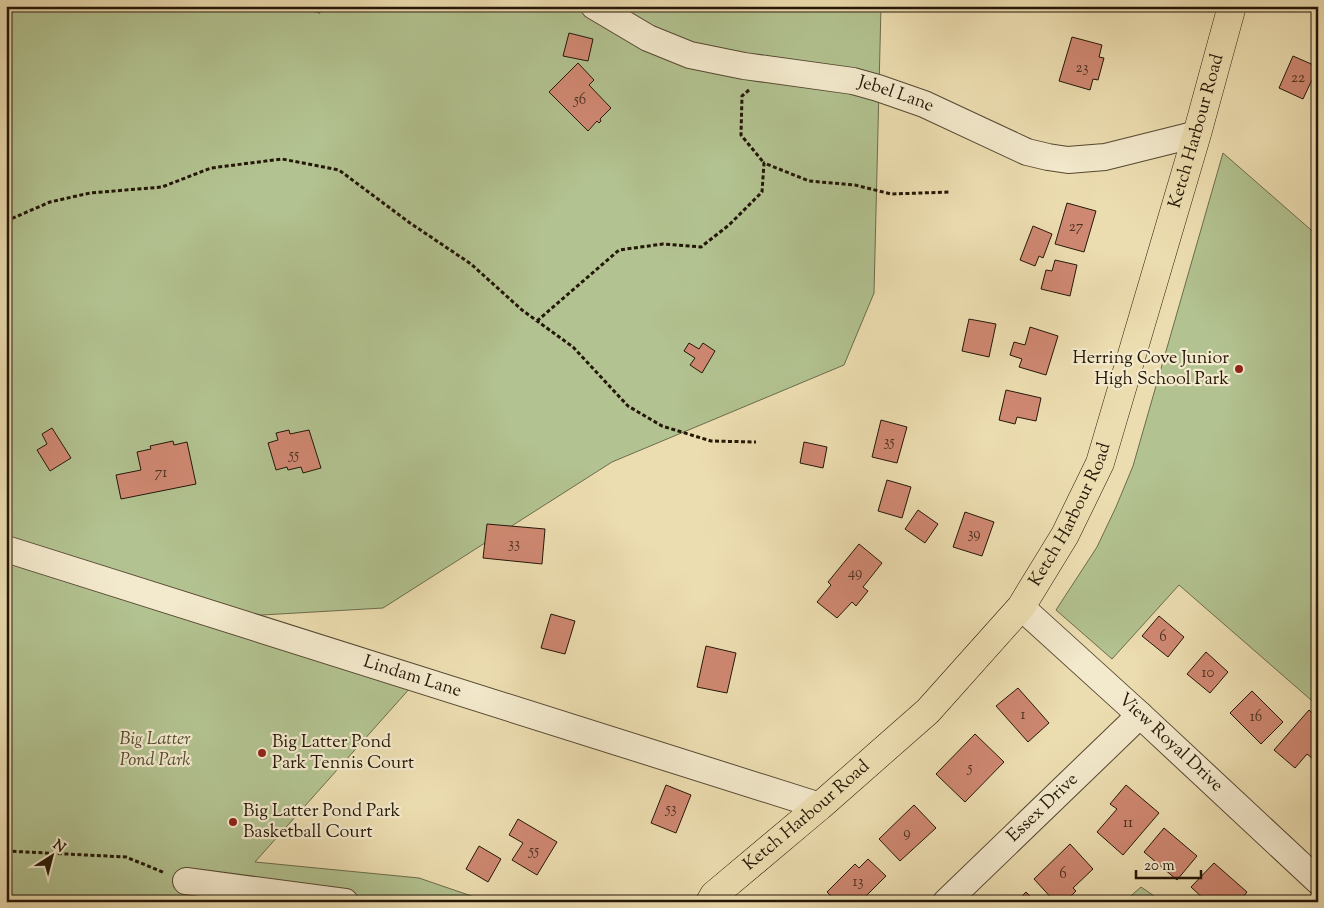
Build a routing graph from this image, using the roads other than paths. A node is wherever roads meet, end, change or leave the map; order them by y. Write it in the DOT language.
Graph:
graph roads {
  1 [pos="594,6"];
  2 [pos="1232,6"];
  3 [pos="1197,134"];
  4 [pos="6,549"];
  5 [pos="1021,607"];
  6 [pos="1140,715"];
  7 [pos="820,806"];
  8 [pos="186,881"];
  9 [pos="1318,881"];
  10 [pos="226,894"];
  11 [pos="345,902"];
  12 [pos="710,902"];
  13 [pos="946,902"];
  1 -- 3 [label="street, Jebel Lane"];
  2 -- 3 [label="main road, Ketch Harbour Road"];
  3 -- 5 [label="main road, Ketch Harbour Road"];
  4 -- 7 [label="street, Lindam Lane"];
  5 -- 6 [label="street, View Royal Drive"];
  5 -- 7 [label="main road, Ketch Harbour Road"];
  6 -- 9 [label="street, View Royal Drive"];
  6 -- 13 [label="street, Essex Drive"];
  7 -- 12 [label="main road, Ketch Harbour Road"];
  8 -- 10 [label="street"];
  10 -- 11 [label="street"];
}
